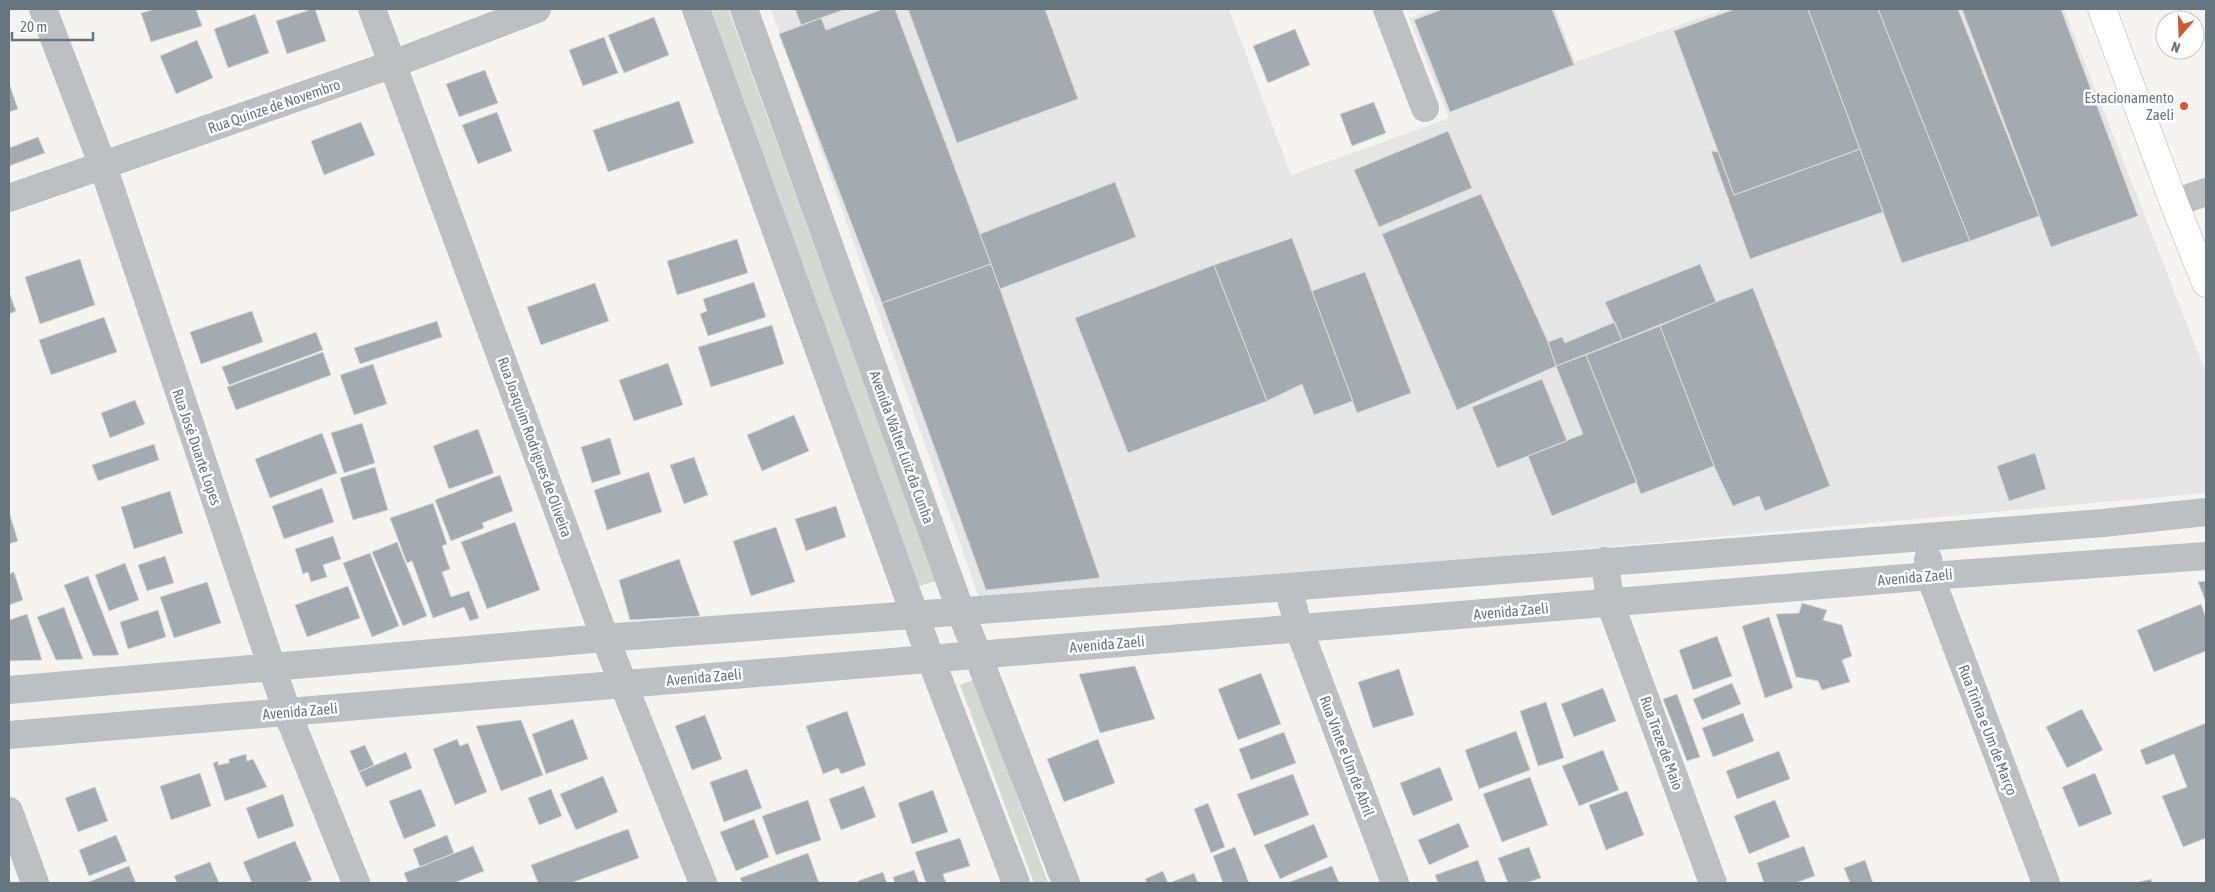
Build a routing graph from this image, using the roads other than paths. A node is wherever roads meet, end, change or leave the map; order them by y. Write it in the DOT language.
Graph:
graph roads {
  1 [pos="43,9"];
  2 [pos="372,9"];
  3 [pos="537,9"];
  4 [pos="696,9"];
  5 [pos="744,9"];
  6 [pos="1387,9"];
  7 [pos="2102,9"];
  8 [pos="393,64"];
  9 [pos="1425,108"];
  10 [pos="103,166"];
  11 [pos="2206,192"];
  12 [pos="9,198"];
  13 [pos="2174,203"];
  14 [pos="2206,283"];
  15 [pos="2206,512"];
  16 [pos="1925,536"];
  17 [pos="2206,556"];
  18 [pos="1605,561"];
  19 [pos="1930,576"];
  20 [pos="1288,587"];
  21 [pos="1610,603"];
  22 [pos="961,612"];
  23 [pos="916,616"];
  24 [pos="1299,629"];
  25 [pos="605,638"];
  26 [pos="977,654"];
  27 [pos="930,657"];
  28 [pos="272,668"];
  29 [pos="623,684"];
  30 [pos="9,690"];
  31 [pos="287,712"];
  32 [pos="9,735"];
  33 [pos="9,812"];
  34 [pos="35,883"];
  35 [pos="356,883"];
  36 [pos="703,883"];
  37 [pos="1016,883"];
  38 [pos="1066,883"];
  39 [pos="1395,883"];
  40 [pos="1713,883"];
  41 [pos="2046,883"];
  1 -- 10 [label="street, Rua José Duarte Lopes"];
  2 -- 8 [label="street, Rua Joaquim Rodrigues de Oliveira"];
  3 -- 8 [label="street, Rua Quinze de Novembro"];
  4 -- 23 [label="street"];
  5 -- 22 [label="street, Avenida Walter Luiz da Cunha"];
  6 -- 9 [label="street"];
  7 -- 13 [label="main road"];
  8 -- 10 [label="street, Rua Quinze de Novembro"];
  8 -- 25 [label="street, Rua Joaquim Rodrigues de Oliveira"];
  10 -- 12 [label="street, Rua Quinze de Novembro"];
  10 -- 28 [label="street, Rua José Duarte Lopes"];
  11 -- 13 [label="street"];
  13 -- 14 [label="main road"];
  15 -- 16 [label="street"];
  16 -- 18 [label="street"];
  16 -- 19 [label="street, Rua Trinta e Um de Março"];
  17 -- 19 [label="street, Avenida Zaeli"];
  18 -- 20 [label="street"];
  18 -- 21 [label="street, Rua Treze de Maio"];
  19 -- 21 [label="street, Avenida Zaeli"];
  19 -- 41 [label="street, Rua Trinta e Um de Março"];
  20 -- 22 [label="street"];
  20 -- 24 [label="street, Rua Vinte e Um de Abril"];
  21 -- 24 [label="street, Avenida Zaeli"];
  21 -- 40 [label="street, Rua Treze de Maio"];
  22 -- 23 [label="street"];
  22 -- 26 [label="street, Avenida Walter Luiz da Cunha"];
  23 -- 25 [label="street"];
  23 -- 27 [label="street"];
  24 -- 26 [label="street, Avenida Zaeli"];
  24 -- 39 [label="street, Rua Vinte e Um de Abril"];
  25 -- 28 [label="street"];
  25 -- 29 [label="street, Rua Joaquim Rodrigues de Oliveira"];
  26 -- 27 [label="street, Avenida Zaeli"];
  26 -- 38 [label="street, Avenida Walter Luiz da Cunha"];
  27 -- 29 [label="street, Avenida Zaeli"];
  27 -- 37 [label="street"];
  28 -- 30 [label="street"];
  28 -- 31 [label="street, Rua José Duarte Lopes"];
  29 -- 31 [label="street, Avenida Zaeli"];
  29 -- 36 [label="street, Rua Joaquim Rodrigues de Oliveira"];
  31 -- 32 [label="street, Avenida Zaeli"];
  31 -- 35 [label="street, Rua José Duarte Lopes"];
  33 -- 34 [label="street"];
}
